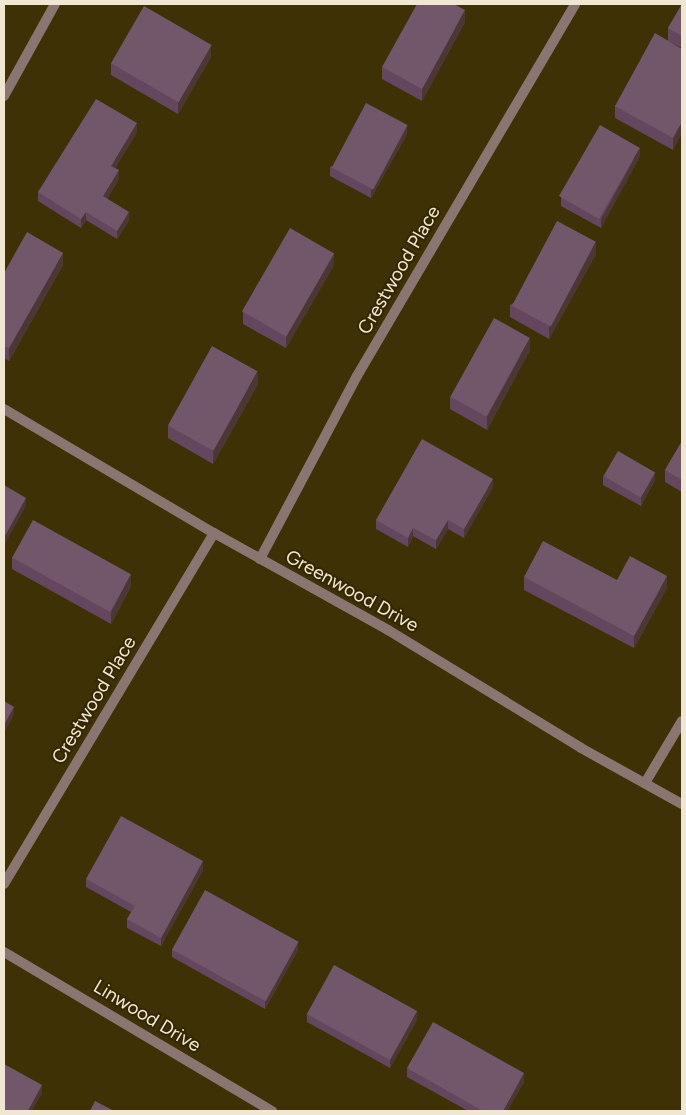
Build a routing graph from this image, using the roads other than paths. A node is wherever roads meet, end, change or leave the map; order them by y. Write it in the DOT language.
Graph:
graph roads {
  1 [pos="55,4"];
  2 [pos="574,4"];
  3 [pos="4,96"];
  4 [pos="4,409"];
  5 [pos="214,534"];
  6 [pos="260,559"];
  7 [pos="682,721"];
  8 [pos="645,783"];
  9 [pos="682,804"];
  10 [pos="4,884"];
  11 [pos="4,952"];
  12 [pos="272,1111"];
  1 -- 3 [label="street"];
  2 -- 6 [label="street, Crestwood Place"];
  4 -- 5 [label="street, Greenwood Drive"];
  5 -- 6 [label="street, Greenwood Drive"];
  5 -- 10 [label="street, Crestwood Place"];
  6 -- 8 [label="street, Greenwood Drive"];
  7 -- 8 [label="street"];
  8 -- 9 [label="street, Greenwood Drive"];
  11 -- 12 [label="street, Linwood Drive"];
}
